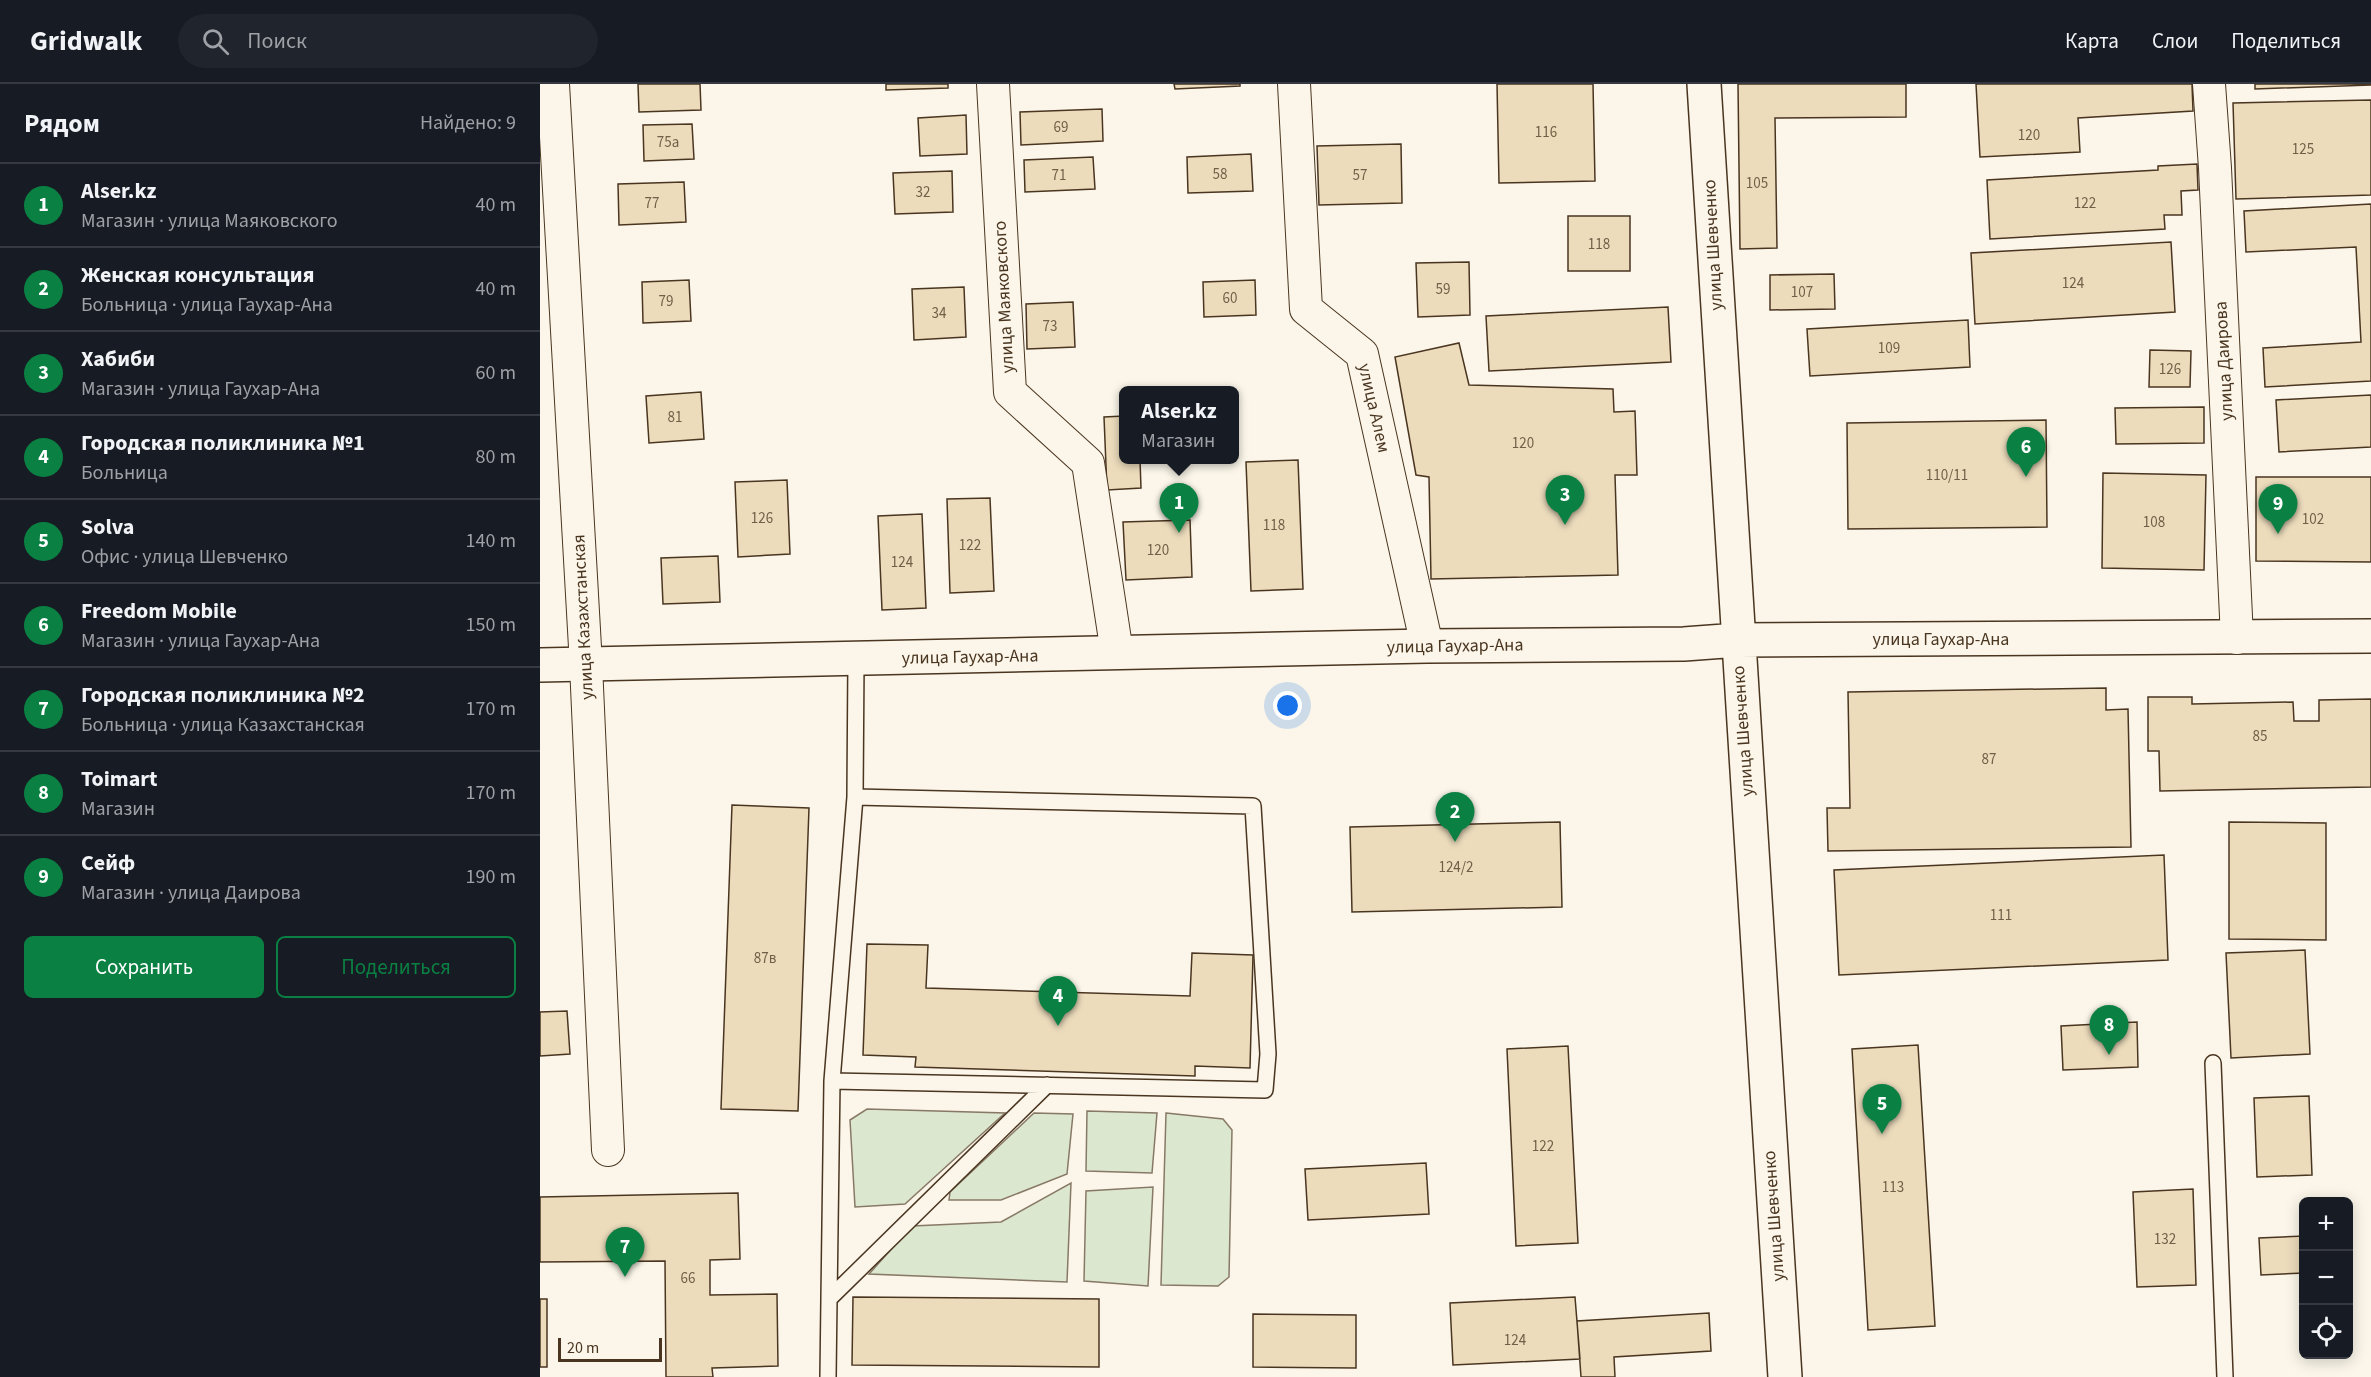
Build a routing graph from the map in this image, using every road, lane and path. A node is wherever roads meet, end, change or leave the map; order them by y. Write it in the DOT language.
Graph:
graph roads {
  1 [pos="553,84"];
  2 [pos="993,84"];
  3 [pos="1294,84"];
  4 [pos="1704,84"];
  5 [pos="2209,84"];
  6 [pos="2371,636"];
  7 [pos="2237,638"];
  8 [pos="1737,640"];
  9 [pos="1427,646"];
  10 [pos="1117,653"];
  11 [pos="856,659"];
  12 [pos="540,665"];
  13 [pos="586,665"];
  14 [pos="855,797"];
  15 [pos="2213,1063"];
  16 [pos="832,1081"];
  17 [pos="1047,1084"];
  18 [pos="608,1150"];
  19 [pos="829,1299"];
  20 [pos="828,1377"];
  21 [pos="1785,1377"];
  22 [pos="2225,1377"];
  1 -- 13 [label="street, улица Казахстанская"];
  2 -- 10 [label="street, улица Маяковского"];
  3 -- 9 [label="street, улица Алем"];
  4 -- 8 [label="street, улица Шевченко"];
  5 -- 7 [label="street, улица Даирова"];
  6 -- 7 [label="street, улица Гаухар-Ана"];
  7 -- 8 [label="street, улица Гаухар-Ана"];
  8 -- 9 [label="street, улица Гаухар-Ана"];
  8 -- 21 [label="street, улица Шевченко"];
  9 -- 10 [label="street, улица Гаухар-Ана"];
  10 -- 11 [label="street, улица Гаухар-Ана"];
  11 -- 13 [label="street, улица Гаухар-Ана"];
  11 -- 14 [label="lane"];
  12 -- 13 [label="street, улица Гаухар-Ана"];
  13 -- 18 [label="street, улица Казахстанская"];
  14 -- 16 [label="lane"];
  14 -- 17 [label="lane"];
  15 -- 22 [label="lane"];
  16 -- 17 [label="lane"];
  16 -- 19 [label="lane"];
  17 -- 19 [label="lane"];
  19 -- 20 [label="lane"];
}
